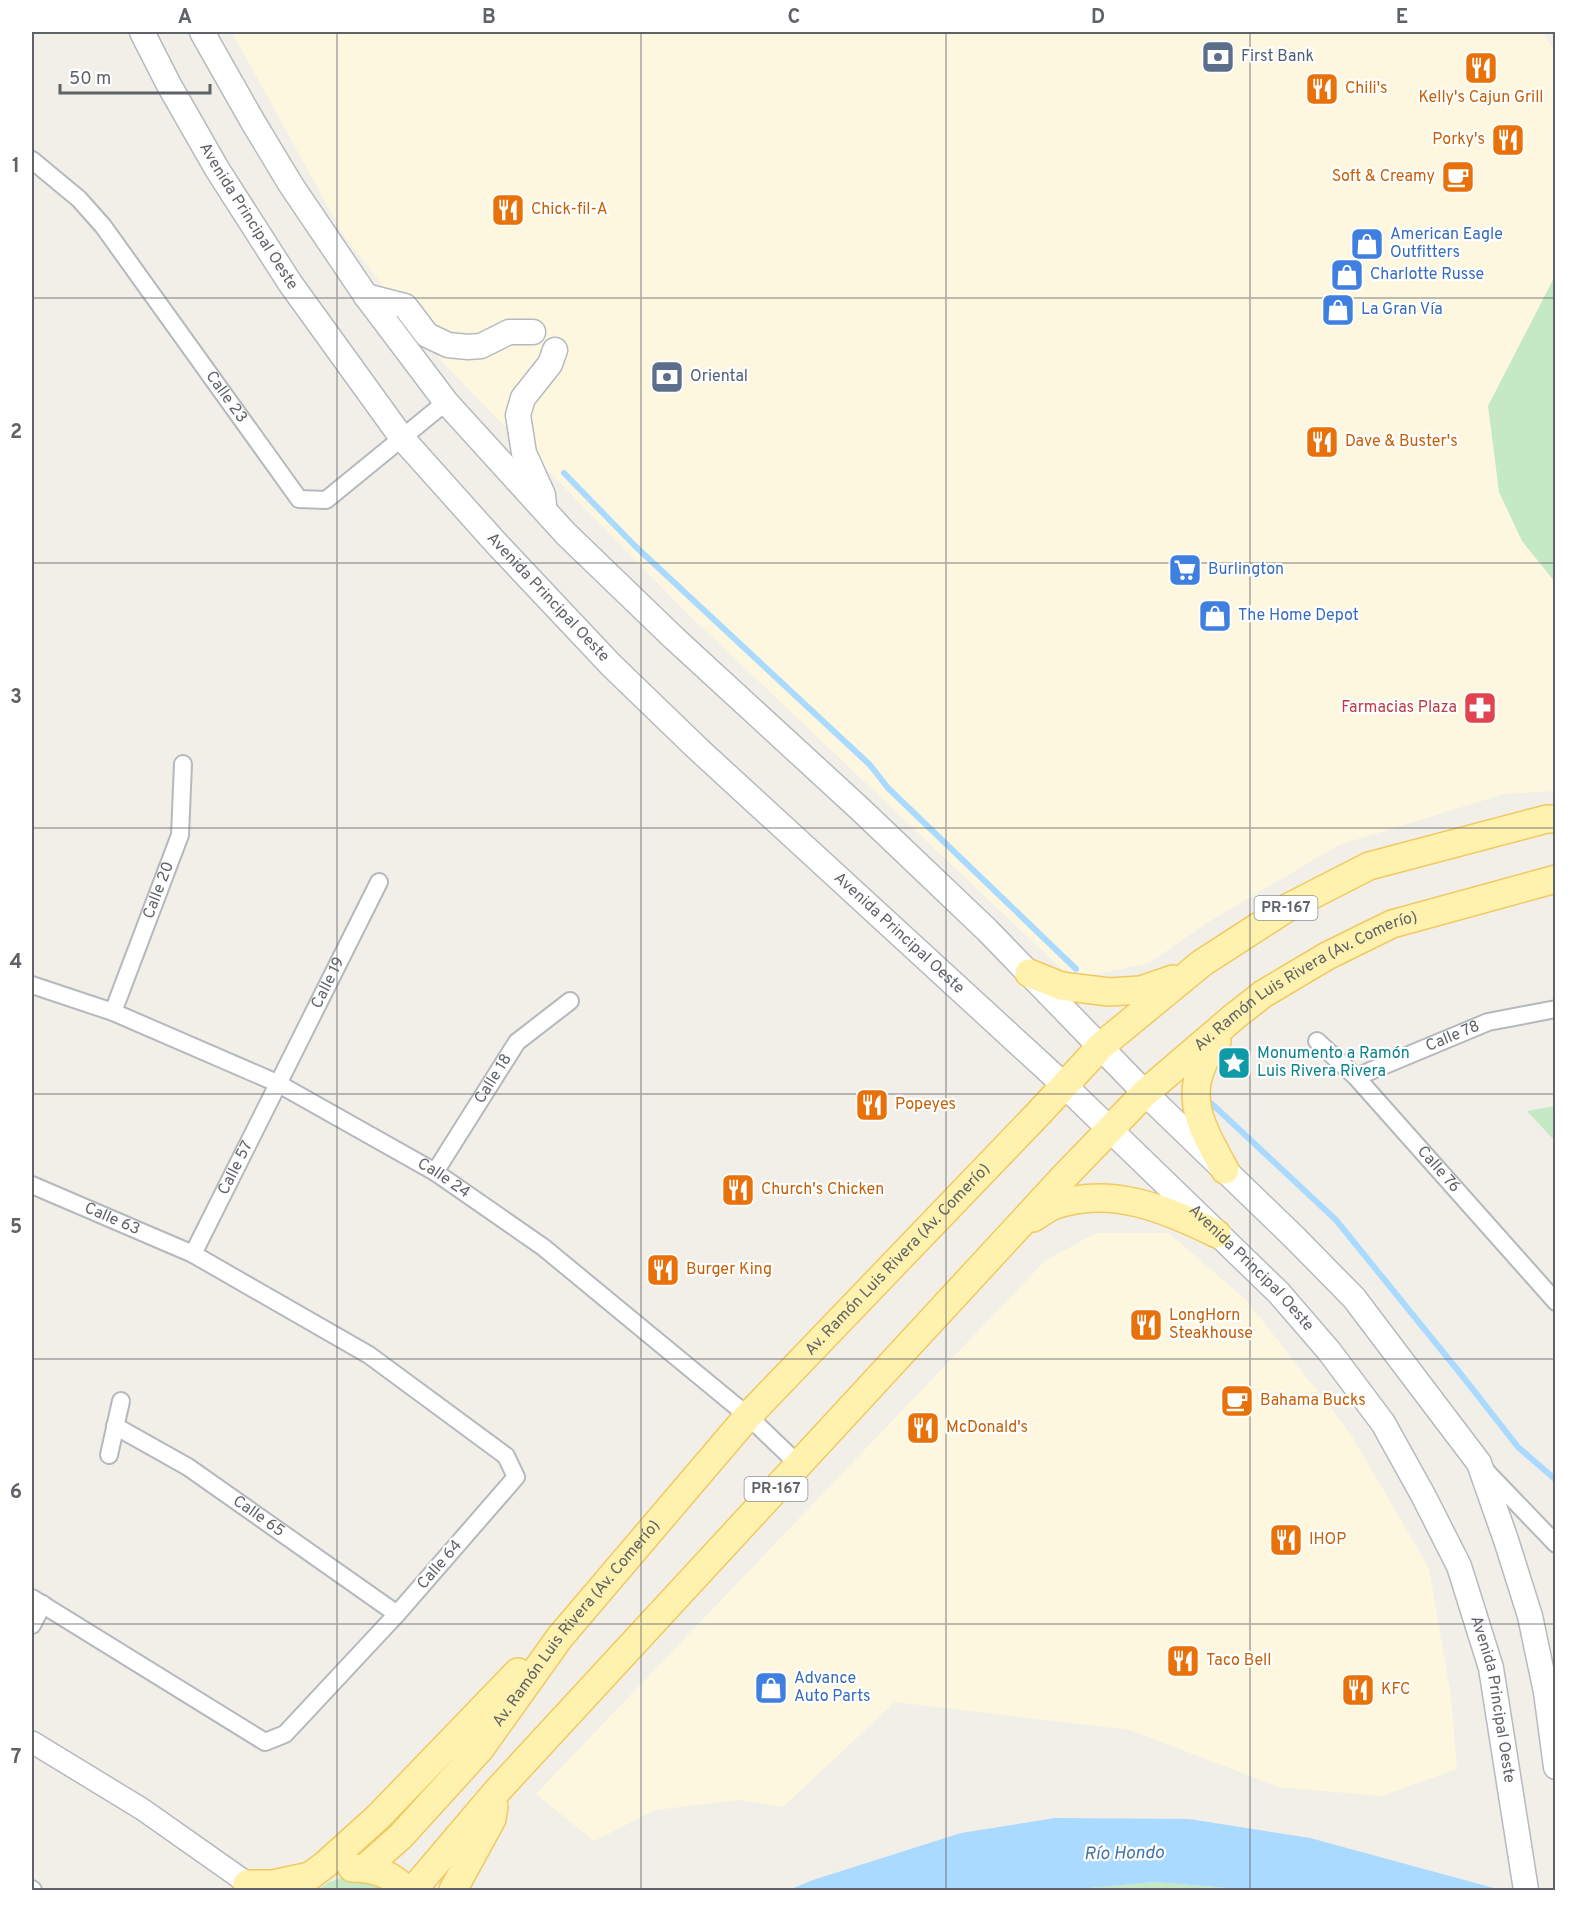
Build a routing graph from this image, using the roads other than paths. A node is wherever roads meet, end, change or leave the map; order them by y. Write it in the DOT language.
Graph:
graph roads {
  1 [pos="142,32"];
  2 [pos="202,32"];
  3 [pos="32,160"];
  4 [pos="366,296"];
  5 [pos="533,332"];
  6 [pos="555,350"];
  7 [pos="446,402"];
  8 [pos="402,438"];
  9 [pos="545,511"];
  10 [pos="183,764"];
  11 [pos="1556,819"];
  12 [pos="1551,879"];
  13 [pos="379,882"];
  14 [pos="1191,972"];
  15 [pos="1029,973"];
  16 [pos="32,985"];
  17 [pos="570,1001"];
  18 [pos="1556,1009"];
  19 [pos="113,1012"];
  20 [pos="1235,1016"];
  21 [pos="1317,1041"];
  22 [pos="1101,1046"];
  23 [pos="1356,1077"];
  24 [pos="277,1083"];
  25 [pos="1065,1086"];
  26 [pos="1145,1093"];
  27 [pos="1110,1130"];
  28 [pos="1225,1170"];
  29 [pos="435,1172"];
  30 [pos="32,1185"];
  31 [pos="1018,1226"];
  32 [pos="1217,1234"];
  33 [pos="193,1254"];
  34 [pos="1556,1302"];
  35 [pos="121,1401"];
  36 [pos="748,1416"];
  37 [pos="115,1426"];
  38 [pos="109,1455"];
  39 [pos="1479,1463"];
  40 [pos="799,1465"];
  41 [pos="1556,1544"];
  42 [pos="37,1601"];
  43 [pos="398,1614"];
  44 [pos="32,1625"];
  45 [pos="560,1637"];
  46 [pos="32,1742"];
  47 [pos="1556,1767"];
  48 [pos="498,1790"];
  49 [pos="365,1868"];
  50 [pos="252,1887"];
  51 [pos="309,1890"];
  52 [pos="406,1890"];
  53 [pos="413,1890"];
  54 [pos="453,1890"];
  55 [pos="1526,1890"];
  1 -- 8 [label="main road, Avenida Principal Oeste"];
  2 -- 4 [label="main road"];
  3 -- 8 [label="street, Calle 23"];
  4 -- 5 [label="main road"];
  4 -- 7 [label="main road"];
  6 -- 9 [label="main road"];
  7 -- 8 [label="street, Calle 23"];
  7 -- 9 [label="main road"];
  8 -- 25 [label="main road, Avenida Principal Oeste"];
  9 -- 15 [label="main road"];
  10 -- 19 [label="street, Calle 20"];
  11 -- 14 [label="main road, Av. Ramón Luis Rivera (Av. Comerío) / PR-167"];
  12 -- 20 [label="main road, Av. Ramón Luis Rivera (Av. Comerío) / PR-167"];
  13 -- 24 [label="street, Calle 19"];
  14 -- 15 [label="main road"];
  14 -- 22 [label="main road, Av. Ramón Luis Rivera (Av. Comerío) / PR-167"];
  15 -- 22 [label="main road"];
  16 -- 19 [label="street, Calle 24"];
  17 -- 29 [label="street, Calle 18"];
  18 -- 23 [label="street, Calle 78"];
  19 -- 24 [label="street, Calle 24"];
  20 -- 26 [label="main road, Av. Ramón Luis Rivera (Av. Comerío) / PR-167"];
  20 -- 28 [label="main road"];
  21 -- 23 [label="street, Calle 76"];
  22 -- 25 [label="main road, Av. Ramón Luis Rivera (Av. Comerío) / PR-167"];
  22 -- 26 [label="main road"];
  23 -- 34 [label="street, Calle 76"];
  24 -- 29 [label="street, Calle 24"];
  24 -- 33 [label="street, Calle 57"];
  25 -- 27 [label="main road, Avenida Principal Oeste"];
  25 -- 36 [label="main road, Av. Ramón Luis Rivera (Av. Comerío) / PR-167"];
  26 -- 27 [label="main road, Av. Ramón Luis Rivera (Av. Comerío) / PR-167"];
  26 -- 28 [label="main road"];
  27 -- 31 [label="main road, Av. Ramón Luis Rivera (Av. Comerío) / PR-167"];
  27 -- 32 [label="main road, Avenida Principal Oeste"];
  28 -- 39 [label="main road"];
  29 -- 36 [label="street, Calle 24"];
  30 -- 33 [label="street, Calle 63"];
  31 -- 32 [label="main road"];
  31 -- 40 [label="main road, Av. Ramón Luis Rivera (Av. Comerío) / PR-167"];
  32 -- 55 [label="main road, Avenida Principal Oeste"];
  33 -- 43 [label="street, Calle 64"];
  35 -- 37 [label="street"];
  36 -- 40 [label="street, Calle 24"];
  36 -- 45 [label="main road, Av. Ramón Luis Rivera (Av. Comerío) / PR-167"];
  37 -- 38 [label="street"];
  37 -- 43 [label="street, Calle 65"];
  39 -- 41 [label="street"];
  39 -- 47 [label="main road"];
  40 -- 48 [label="main road, Av. Ramón Luis Rivera (Av. Comerío) / PR-167"];
  42 -- 43 [label="street, Calle 64"];
  42 -- 44 [label="street"];
  45 -- 49 [label="main road, Av. Ramón Luis Rivera (Av. Comerío) / PR-167"];
  45 -- 50 [label="main road"];
  46 -- 50 [label="street"];
  48 -- 53 [label="main road, Av. Ramón Luis Rivera (Av. Comerío) / PR-167"];
  48 -- 54 [label="main road"];
  49 -- 51 [label="main road"];
  49 -- 52 [label="main road"];
}
